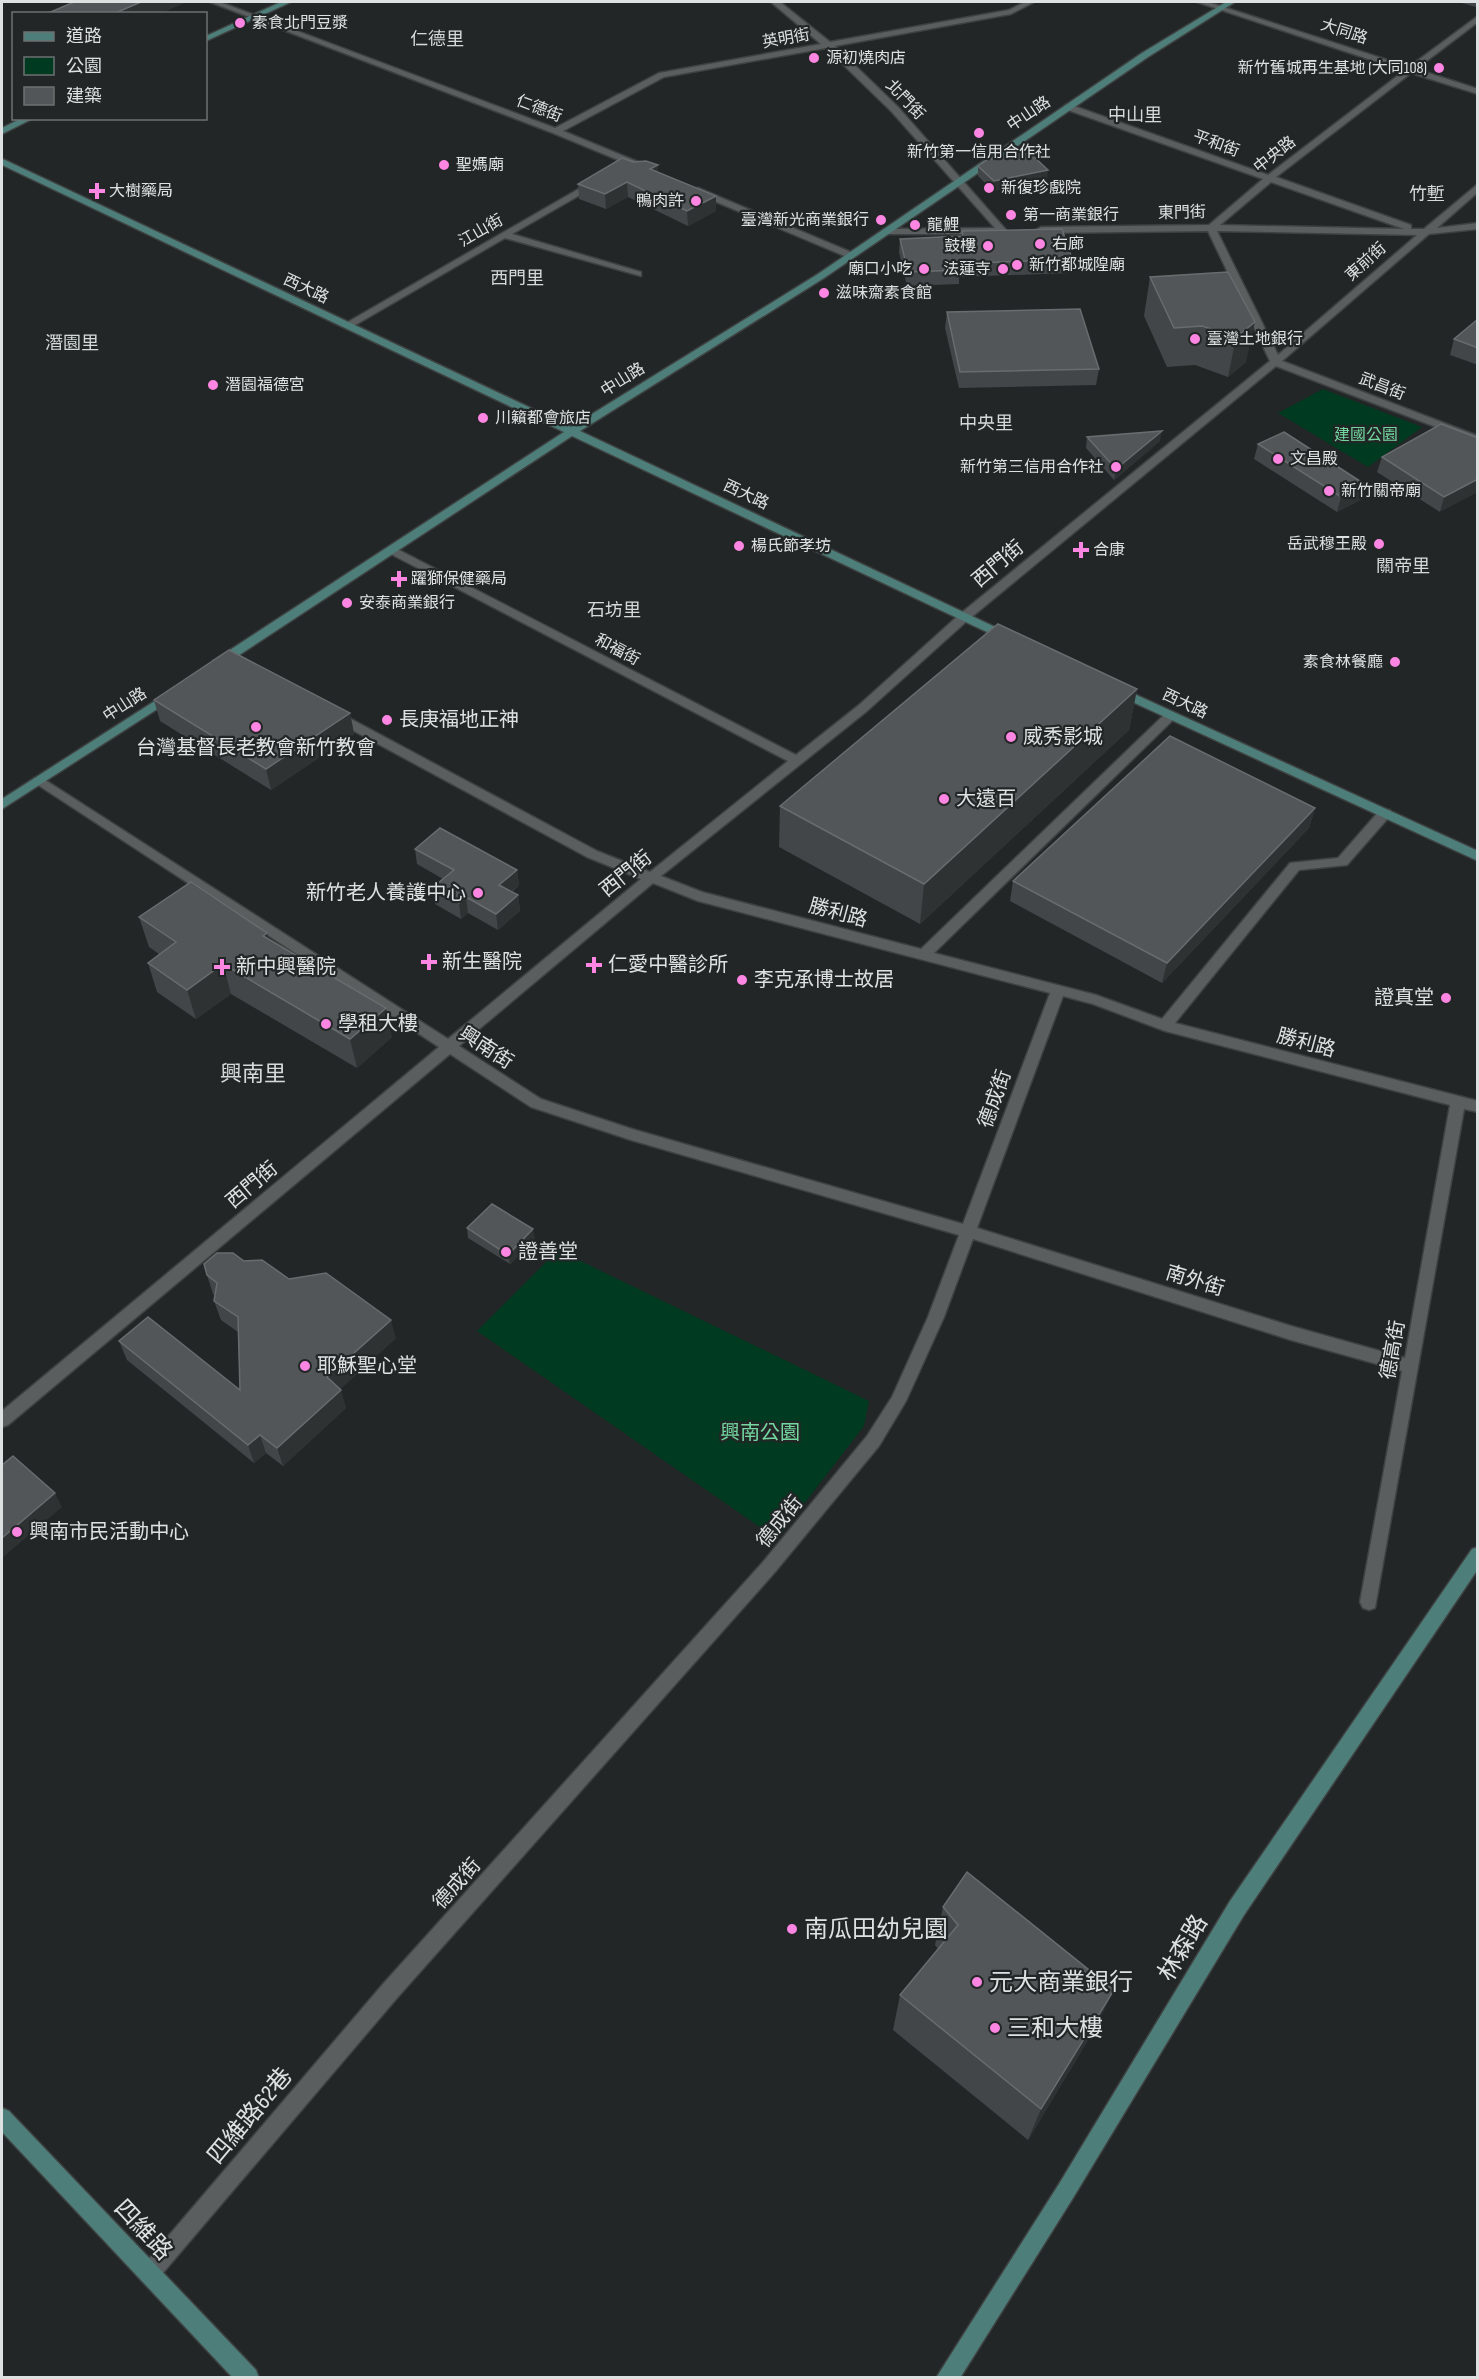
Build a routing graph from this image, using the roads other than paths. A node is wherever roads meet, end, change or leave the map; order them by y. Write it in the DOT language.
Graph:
graph roads {
  1 [pos="214,2"];
  2 [pos="287,2"];
  3 [pos="775,2"];
  4 [pos="1030,2"];
  5 [pos="1201,2"];
  6 [pos="1231,2"];
  7 [pos="1221,8"];
  8 [pos="253,17"];
  9 [pos="1478,18"];
  10 [pos="207,39"];
  11 [pos="831,46"];
  12 [pos="1413,70"];
  13 [pos="1478,93"];
  14 [pos="1068,107"];
  15 [pos="26,120"];
  16 [pos="2,131"];
  17 [pos="556,131"];
  18 [pos="2,162"];
  19 [pos="630,162"];
  20 [pos="621,168"];
  21 [pos="652,171"];
  22 [pos="611,174"];
  23 [pos="1268,179"];
  24 [pos="960,182"];
  25 [pos="684,185"];
  26 [pos="1478,187"];
  27 [pos="1478,226"];
  28 [pos="1211,228"];
  29 [pos="1013,230"];
  30 [pos="1035,230"];
  31 [pos="1002,231"];
  32 [pos="886,232"];
  33 [pos="1422,232"];
  34 [pos="505,235"];
  35 [pos="850,255"];
  36 [pos="638,274"];
  37 [pos="346,326"];
  38 [pos="1276,362"];
  39 [pos="571,433"];
  40 [pos="1478,440"];
  41 [pos="391,550"];
  42 [pos="964,617"];
  43 [pos="1016,642"];
  44 [pos="206,671"];
  45 [pos="186,684"];
  46 [pos="1108,686"];
  47 [pos="325,710"];
  48 [pos="1170,716"];
  49 [pos="796,760"];
  50 [pos="38,781"];
  51 [pos="2,805"];
  52 [pos="1385,813"];
  53 [pos="1478,857"];
  54 [pos="652,877"];
  55 [pos="923,955"];
  56 [pos="1058,990"];
  57 [pos="1165,1026"];
  58 [pos="449,1048"];
  59 [pos="1458,1104"];
  60 [pos="1478,1107"];
  61 [pos="968,1231"];
  62 [pos="1411,1367"];
  63 [pos="2,1420"];
  64 [pos="1478,1554"];
  65 [pos="1369,1602"];
  66 [pos="390,1991"];
  67 [pos="2,2118"];
  68 [pos="149,2274"];
  69 [pos="248,2378"];
  70 [pos="947,2378"];
  1 -- 8 [label="street, 仁德街"];
  2 -- 8 [label="street"];
  3 -- 11 [label="street, 北門街"];
  4 -- 11 [label="street, 英明街"];
  5 -- 7 [label="street, 大同路"];
  6 -- 7 [label="street, 中山路"];
  7 -- 12 [label="street, 大同路"];
  7 -- 14 [label="street, 中山路"];
  8 -- 10 [label="street"];
  8 -- 17 [label="street, 仁德街"];
  9 -- 12 [label="street, 中央路"];
  11 -- 17 [label="street, 英明街"];
  11 -- 24 [label="street, 北門街"];
  12 -- 13 [label="street, 大同路"];
  12 -- 23 [label="street, 中央路"];
  14 -- 23 [label="street, 平和街"];
  14 -- 24 [label="street, 中山路"];
  15 -- 16 [label="street"];
  17 -- 19 [label="street, 仁德街"];
  18 -- 37 [label="street, 西大路"];
  19 -- 20 [label="street"];
  19 -- 21 [label="street, 仁德街"];
  22 -- 34 [label="street, 江山街"];
  23 -- 28 [label="street, 中央路"];
  23 -- 33 [label="street, 平和街"];
  24 -- 31 [label="street, 北門街"];
  24 -- 32 [label="street, 中山路"];
  25 -- 35 [label="street"];
  26 -- 33 [label="street, 東前街"];
  27 -- 33 [label="street, 東門街"];
  28 -- 30 [label="street, 東門街"];
  28 -- 33 [label="street, 東門街"];
  28 -- 38 [label="street"];
  29 -- 31 [label="street"];
  31 -- 32 [label="street"];
  32 -- 35 [label="street, 中山路"];
  33 -- 38 [label="street, 東前街"];
  34 -- 36 [label="street"];
  34 -- 37 [label="street, 江山街"];
  35 -- 39 [label="street, 中山路"];
  37 -- 39 [label="street, 西大路"];
  38 -- 40 [label="street, 武昌街"];
  38 -- 42 [label="street, 西門街"];
  39 -- 41 [label="street, 中山路"];
  39 -- 42 [label="street, 西大路"];
  41 -- 44 [label="street, 中山路"];
  41 -- 49 [label="street, 和福街"];
  42 -- 43 [label="street, 西大路"];
  42 -- 49 [label="street, 西門街"];
  45 -- 50 [label="street, 中山路"];
  46 -- 48 [label="street, 西大路"];
  47 -- 54 [label="street, 勝利路"];
  48 -- 52 [label="street, 西大路"];
  48 -- 55 [label="street"];
  49 -- 54 [label="street, 西門街"];
  50 -- 51 [label="street, 中山路"];
  50 -- 58 [label="street, 興南街"];
  52 -- 53 [label="street, 西大路"];
  52 -- 57 [label="street"];
  54 -- 55 [label="street, 勝利路"];
  54 -- 58 [label="street, 西門街"];
  55 -- 56 [label="street, 勝利路"];
  56 -- 57 [label="street, 勝利路"];
  56 -- 61 [label="street, 德成街"];
  57 -- 59 [label="street, 勝利路"];
  58 -- 61 [label="street, 興南街"];
  58 -- 63 [label="street, 西門街"];
  59 -- 60 [label="street, 勝利路"];
  59 -- 62 [label="street, 德高街"];
  61 -- 62 [label="street, 南外街"];
  61 -- 66 [label="street, 德成街"];
  62 -- 65 [label="street, 德高街"];
  64 -- 70 [label="street, 林森路"];
  66 -- 68 [label="street, 四維路62巷"];
  67 -- 68 [label="street, 四維路"];
  68 -- 69 [label="street, 四維路"];
}
